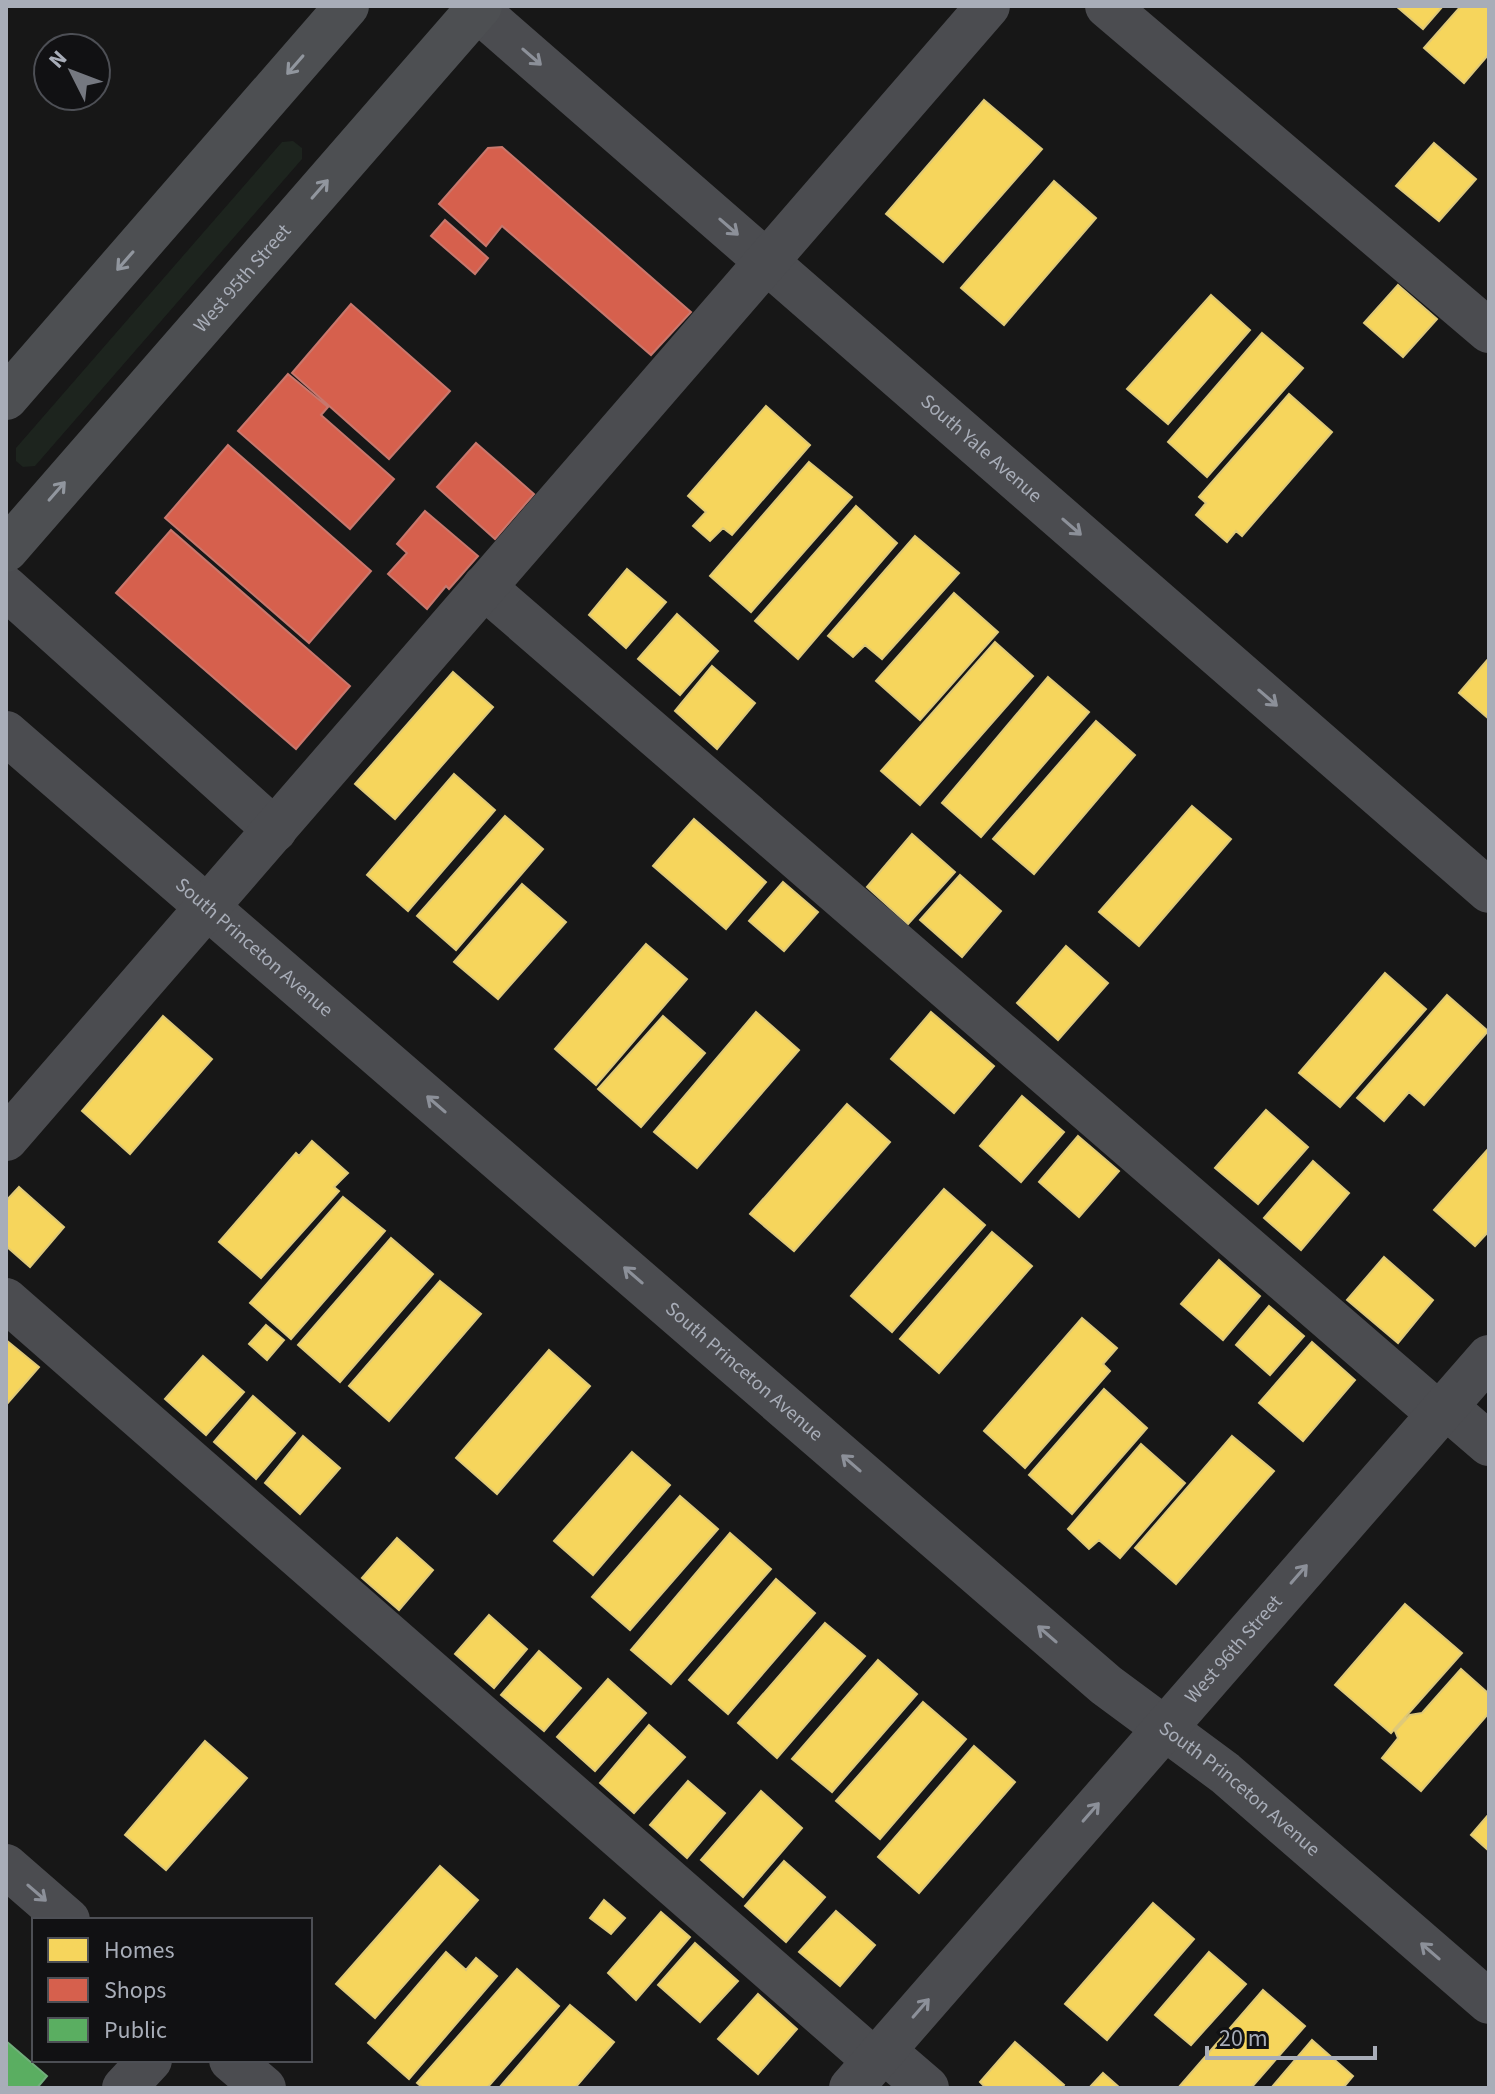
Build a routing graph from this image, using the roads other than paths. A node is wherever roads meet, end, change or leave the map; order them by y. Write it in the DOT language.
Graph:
graph roads {
  1 [pos="347,6"];
  2 [pos="988,6"];
  3 [pos="1107,6"];
  4 [pos="476,7"];
  5 [pos="767,261"];
  6 [pos="1489,331"];
  7 [pos="6,398"];
  8 [pos="6,550"];
  9 [pos="484,587"];
  10 [pos="6,588"];
  11 [pos="6,733"];
  12 [pos="275,830"];
  13 [pos="1489,891"];
  14 [pos="208,907"];
  15 [pos="6,1139"];
  16 [pos="6,1300"];
  17 [pos="1489,1357"];
  18 [pos="1442,1410"];
  19 [pos="1489,1444"];
  20 [pos="1165,1728"];
  21 [pos="6,1866"];
  22 [pos="66,1918"];
  23 [pos="1489,2002"];
  24 [pos="148,2062"];
  25 [pos="233,2062"];
  26 [pos="870,2066"];
  27 [pos="124,2088"];
  28 [pos="264,2088"];
  29 [pos="927,2088"];
  1 -- 7 [label="main road, one-way"];
  2 -- 5 [label="street"];
  3 -- 6 [label="street"];
  4 -- 5 [label="street, South Yale Avenue, one-way"];
  8 -- 4 [label="main road, West 95th Street, one-way"];
  5 -- 9 [label="street"];
  5 -- 13 [label="street, South Yale Avenue, one-way"];
  9 -- 12 [label="street"];
  9 -- 18 [label="street"];
  10 -- 12 [label="street"];
  11 -- 14 [label="street, South Princeton Avenue"];
  12 -- 14 [label="street"];
  14 -- 15 [label="street"];
  20 -- 14 [label="street, South Princeton Avenue, one-way"];
  16 -- 26 [label="street"];
  17 -- 18 [label="street, West 96th Street"];
  18 -- 19 [label="street"];
  20 -- 18 [label="street, West 96th Street, one-way"];
  23 -- 20 [label="street, South Princeton Avenue, one-way"];
  26 -- 20 [label="street, West 96th Street, one-way"];
  21 -- 22 [label="street, one-way"];
  24 -- 27 [label="street"];
  25 -- 28 [label="street"];
  26 -- 29 [label="street"];
}
